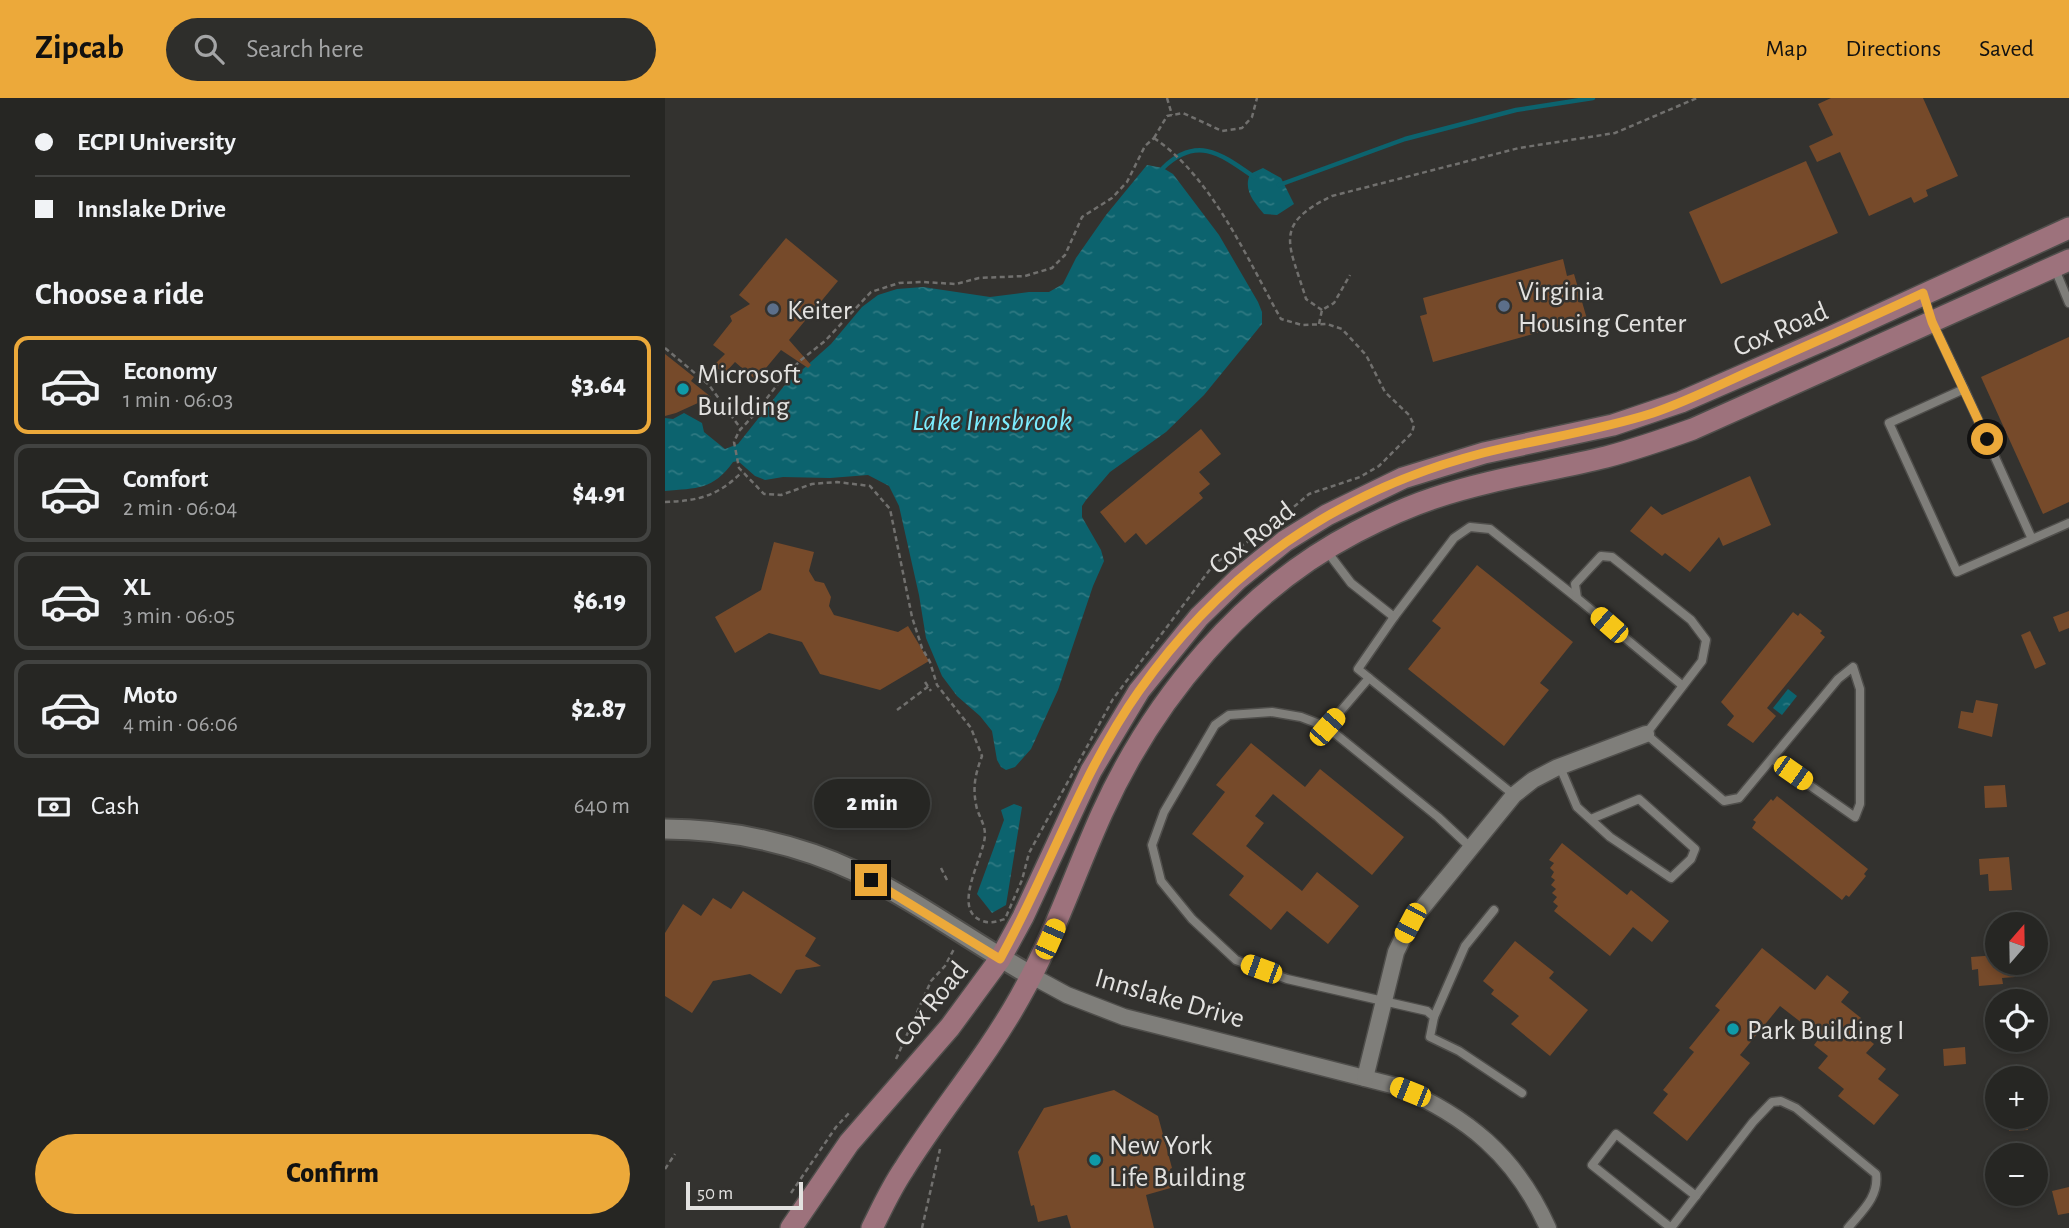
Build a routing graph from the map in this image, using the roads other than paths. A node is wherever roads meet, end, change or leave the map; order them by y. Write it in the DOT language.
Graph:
graph roads {
  1 [pos="2069,228"];
  2 [pos="2061,263"];
  3 [pos="1923,293"];
  4 [pos="2069,303"];
  5 [pos="1932,322"];
  6 [pos="1964,389"];
  7 [pos="2069,523"];
  8 [pos="2032,539"];
  9 [pos="1326,550"];
  10 [pos="1577,598"];
  11 [pos="1394,617"];
  12 [pos="1370,678"];
  13 [pos="1683,686"];
  14 [pos="1327,727"];
  15 [pos="1646,734"];
  16 [pos="1772,759"];
  17 [pos="1560,766"];
  18 [pos="1514,795"];
  19 [pos="1591,819"];
  20 [pos="665,829"];
  21 [pos="1470,847"];
  22 [pos="1494,910"];
  23 [pos="1000,959"];
  24 [pos="1032,976"];
  25 [pos="1384,1001"];
  26 [pos="1434,1017"];
  27 [pos="1365,1078"];
  28 [pos="1522,1093"];
  29 [pos="1696,1196"];
  30 [pos="790,1228"];
  31 [pos="872,1228"];
  32 [pos="1548,1228"];
  33 [pos="1671,1228"];
  34 [pos="1848,1228"];
  1 -- 3 [label="main road, Cox Road"];
  2 -- 4 [label="lane"];
  2 -- 5 [label="main road, Cox Road"];
  3 -- 5 [label="lane"];
  3 -- 23 [label="main road, Cox Road"];
  5 -- 6 [label="lane"];
  5 -- 9 [label="main road, Cox Road"];
  6 -- 8 [label="lane"];
  6 -- 8 [label="lane"];
  7 -- 8 [label="lane"];
  9 -- 11 [label="lane"];
  9 -- 24 [label="main road, Cox Road"];
  10 -- 11 [label="lane"];
  10 -- 13 [label="lane"];
  10 -- 13 [label="lane"];
  11 -- 12 [label="lane"];
  12 -- 14 [label="lane"];
  12 -- 18 [label="lane"];
  13 -- 15 [label="lane"];
  14 -- 21 [label="lane"];
  14 -- 25 [label="lane"];
  15 -- 16 [label="lane"];
  15 -- 17 [label="street"];
  16 -- 16 [label="lane"];
  17 -- 18 [label="street"];
  17 -- 19 [label="lane"];
  18 -- 21 [label="street"];
  19 -- 19 [label="lane"];
  20 -- 23 [label="street, Innslake Drive"];
  21 -- 25 [label="street"];
  22 -- 26 [label="lane"];
  23 -- 24 [label="street, Innslake Drive"];
  23 -- 30 [label="main road, Cox Road"];
  24 -- 27 [label="street, Innslake Drive"];
  24 -- 31 [label="main road, Cox Road"];
  25 -- 26 [label="lane"];
  25 -- 27 [label="street"];
  26 -- 28 [label="lane"];
  27 -- 32 [label="street, Innslake Drive"];
  29 -- 33 [label="lane"];
  29 -- 33 [label="lane"];
  29 -- 34 [label="lane"];
}
